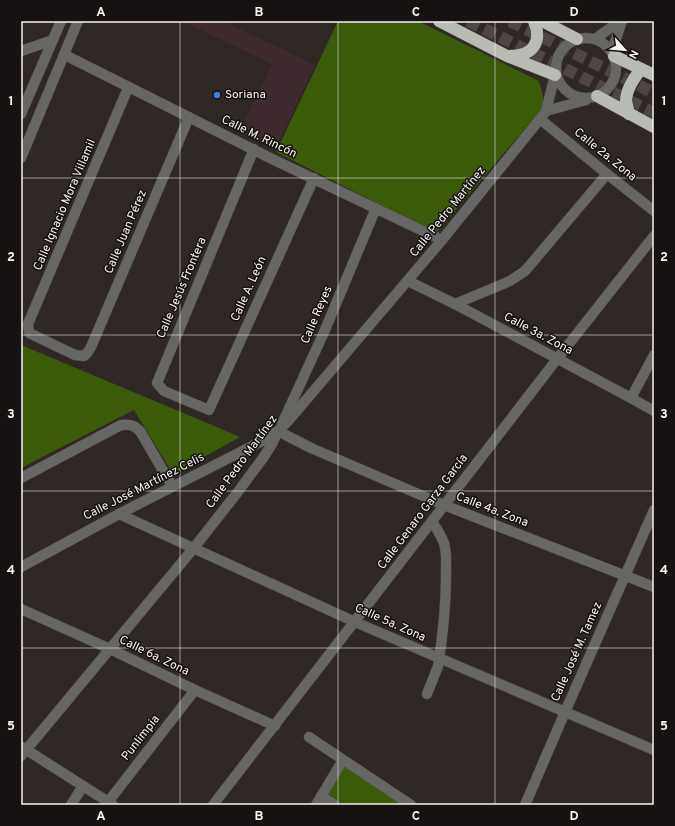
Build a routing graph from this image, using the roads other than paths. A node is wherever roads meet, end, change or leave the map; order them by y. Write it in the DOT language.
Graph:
graph roads {
  1 [pos="61,21"];
  2 [pos="78,21"];
  3 [pos="439,21"];
  4 [pos="534,21"];
  5 [pos="542,21"];
  6 [pos="621,21"];
  7 [pos="577,39"];
  8 [pos="595,39"];
  9 [pos="53,40"];
  10 [pos="21,51"];
  11 [pos="613,53"];
  12 [pos="65,55"];
  13 [pos="507,56"];
  14 [pos="641,69"];
  15 [pos="556,75"];
  16 [pos="654,75"];
  17 [pos="128,88"];
  18 [pos="31,92"];
  19 [pos="594,97"];
  20 [pos="46,99"];
  21 [pos="546,111"];
  22 [pos="21,114"];
  23 [pos="630,114"];
  24 [pos="189,117"];
  25 [pos="540,120"];
  26 [pos="654,127"];
  27 [pos="254,149"];
  28 [pos="21,158"];
  29 [pos="607,174"];
  30 [pos="314,178"];
  31 [pos="376,208"];
  32 [pos="654,211"];
  33 [pos="654,236"];
  34 [pos="442,240"];
  35 [pos="408,281"];
  36 [pos="455,304"];
  37 [pos="654,355"];
  38 [pos="84,356"];
  39 [pos="557,359"];
  40 [pos="631,398"];
  41 [pos="209,410"];
  42 [pos="654,412"];
  43 [pos="278,431"];
  44 [pos="21,478"];
  45 [pos="172,486"];
  46 [pos="444,505"];
  47 [pos="654,510"];
  48 [pos="118,514"];
  49 [pos="432,521"];
  50 [pos="193,549"];
  51 [pos="21,567"];
  52 [pos="625,576"];
  53 [pos="654,587"];
  54 [pos="22,612"];
  55 [pos="355,622"];
  56 [pos="110,649"];
  57 [pos="439,658"];
  58 [pos="195,690"];
  59 [pos="427,694"];
  60 [pos="565,712"];
  61 [pos="275,726"];
  62 [pos="309,737"];
  63 [pos="654,750"];
  64 [pos="23,751"];
  65 [pos="343,760"];
  66 [pos="83,786"];
  67 [pos="318,801"];
  68 [pos="110,803"];
  69 [pos="71,805"];
  70 [pos="214,805"];
  71 [pos="336,805"];
  72 [pos="411,805"];
  73 [pos="525,805"];
  1 -- 9 [label="street"];
  2 -- 12 [label="street"];
  3 -- 13 [label="highway"];
  4 -- 13 [label="highway"];
  5 -- 7 [label="highway"];
  6 -- 8 [label="street"];
  6 -- 11 [label="street"];
  7 -- 8 [label="street"];
  7 -- 15 [label="street"];
  8 -- 11 [label="street"];
  9 -- 10 [label="street"];
  9 -- 18 [label="street"];
  11 -- 14 [label="highway"];
  11 -- 19 [label="street"];
  12 -- 17 [label="street, Calle M. Rincón"];
  12 -- 20 [label="street"];
  13 -- 15 [label="highway"];
  14 -- 16 [label="highway"];
  14 -- 23 [label="highway"];
  15 -- 19 [label="street"];
  15 -- 21 [label="street, Calle Pedro Martínez"];
  17 -- 24 [label="street, Calle M. Rincón"];
  17 -- 38 [label="street, Calle Ignacio Mora Villamil"];
  18 -- 20 [label="street"];
  18 -- 22 [label="street"];
  19 -- 21 [label="street"];
  19 -- 23 [label="highway"];
  20 -- 28 [label="street"];
  21 -- 25 [label="street, Calle Pedro Martínez"];
  23 -- 26 [label="highway"];
  24 -- 27 [label="street, Calle M. Rincón"];
  24 -- 38 [label="street, Calle Juan Pérez"];
  25 -- 29 [label="street, Calle 2a. Zona"];
  25 -- 34 [label="street, Calle Pedro Martínez"];
  27 -- 30 [label="street, Calle M. Rincón"];
  27 -- 41 [label="street, Calle Jesús Frontera"];
  29 -- 32 [label="street, Calle 2a. Zona"];
  29 -- 36 [label="street"];
  30 -- 31 [label="street, Calle M. Rincón"];
  30 -- 41 [label="street, Calle A. León"];
  31 -- 34 [label="street, Calle M. Rincón"];
  31 -- 43 [label="street, Calle Reyes"];
  33 -- 39 [label="street, Calle Genaro Garza García"];
  34 -- 35 [label="street, Calle Pedro Martínez"];
  35 -- 36 [label="street, Calle 3a. Zona"];
  35 -- 43 [label="street, Calle Pedro Martínez"];
  36 -- 39 [label="street, Calle 3a. Zona"];
  37 -- 40 [label="street"];
  39 -- 40 [label="street, Calle 3a. Zona"];
  39 -- 46 [label="street, Calle Genaro Garza García"];
  40 -- 42 [label="street, Calle 3a. Zona"];
  43 -- 45 [label="street, Calle José Martínez Celis"];
  43 -- 46 [label="street, Calle 4a. Zona"];
  43 -- 50 [label="street, Calle Pedro Martínez"];
  44 -- 45 [label="street"];
  45 -- 48 [label="street, Calle José Martínez Celis"];
  46 -- 49 [label="street, Calle Genaro Garza García"];
  46 -- 52 [label="street, Calle 4a. Zona"];
  47 -- 52 [label="street, Calle José M. Tamez"];
  48 -- 50 [label="street, Calle 5a. Zona"];
  48 -- 51 [label="street, Calle José Martínez Celis"];
  49 -- 55 [label="street, Calle Genaro Garza García"];
  49 -- 57 [label="street"];
  50 -- 55 [label="street, Calle 5a. Zona"];
  50 -- 56 [label="street, Calle Pedro Martínez"];
  52 -- 53 [label="street, Calle 4a. Zona"];
  52 -- 60 [label="street, Calle José M. Tamez"];
  54 -- 56 [label="street, Calle 6a. Zona"];
  55 -- 57 [label="street, Calle 5a. Zona"];
  55 -- 61 [label="street, Calle Genaro Garza García"];
  56 -- 58 [label="street, Calle 6a. Zona"];
  56 -- 64 [label="street, Calle Pedro Martínez"];
  57 -- 59 [label="street"];
  57 -- 60 [label="street, Calle 5a. Zona"];
  58 -- 61 [label="street, Calle 6a. Zona"];
  58 -- 68 [label="street, Punlimpia"];
  60 -- 63 [label="street, Calle 5a. Zona"];
  60 -- 73 [label="street, Calle José M. Tamez"];
  61 -- 70 [label="street, Calle Genaro Garza García"];
  62 -- 65 [label="street"];
  64 -- 66 [label="street"];
  65 -- 67 [label="street"];
  65 -- 72 [label="street"];
  66 -- 68 [label="street"];
  66 -- 69 [label="street"];
  67 -- 71 [label="street"];
}
